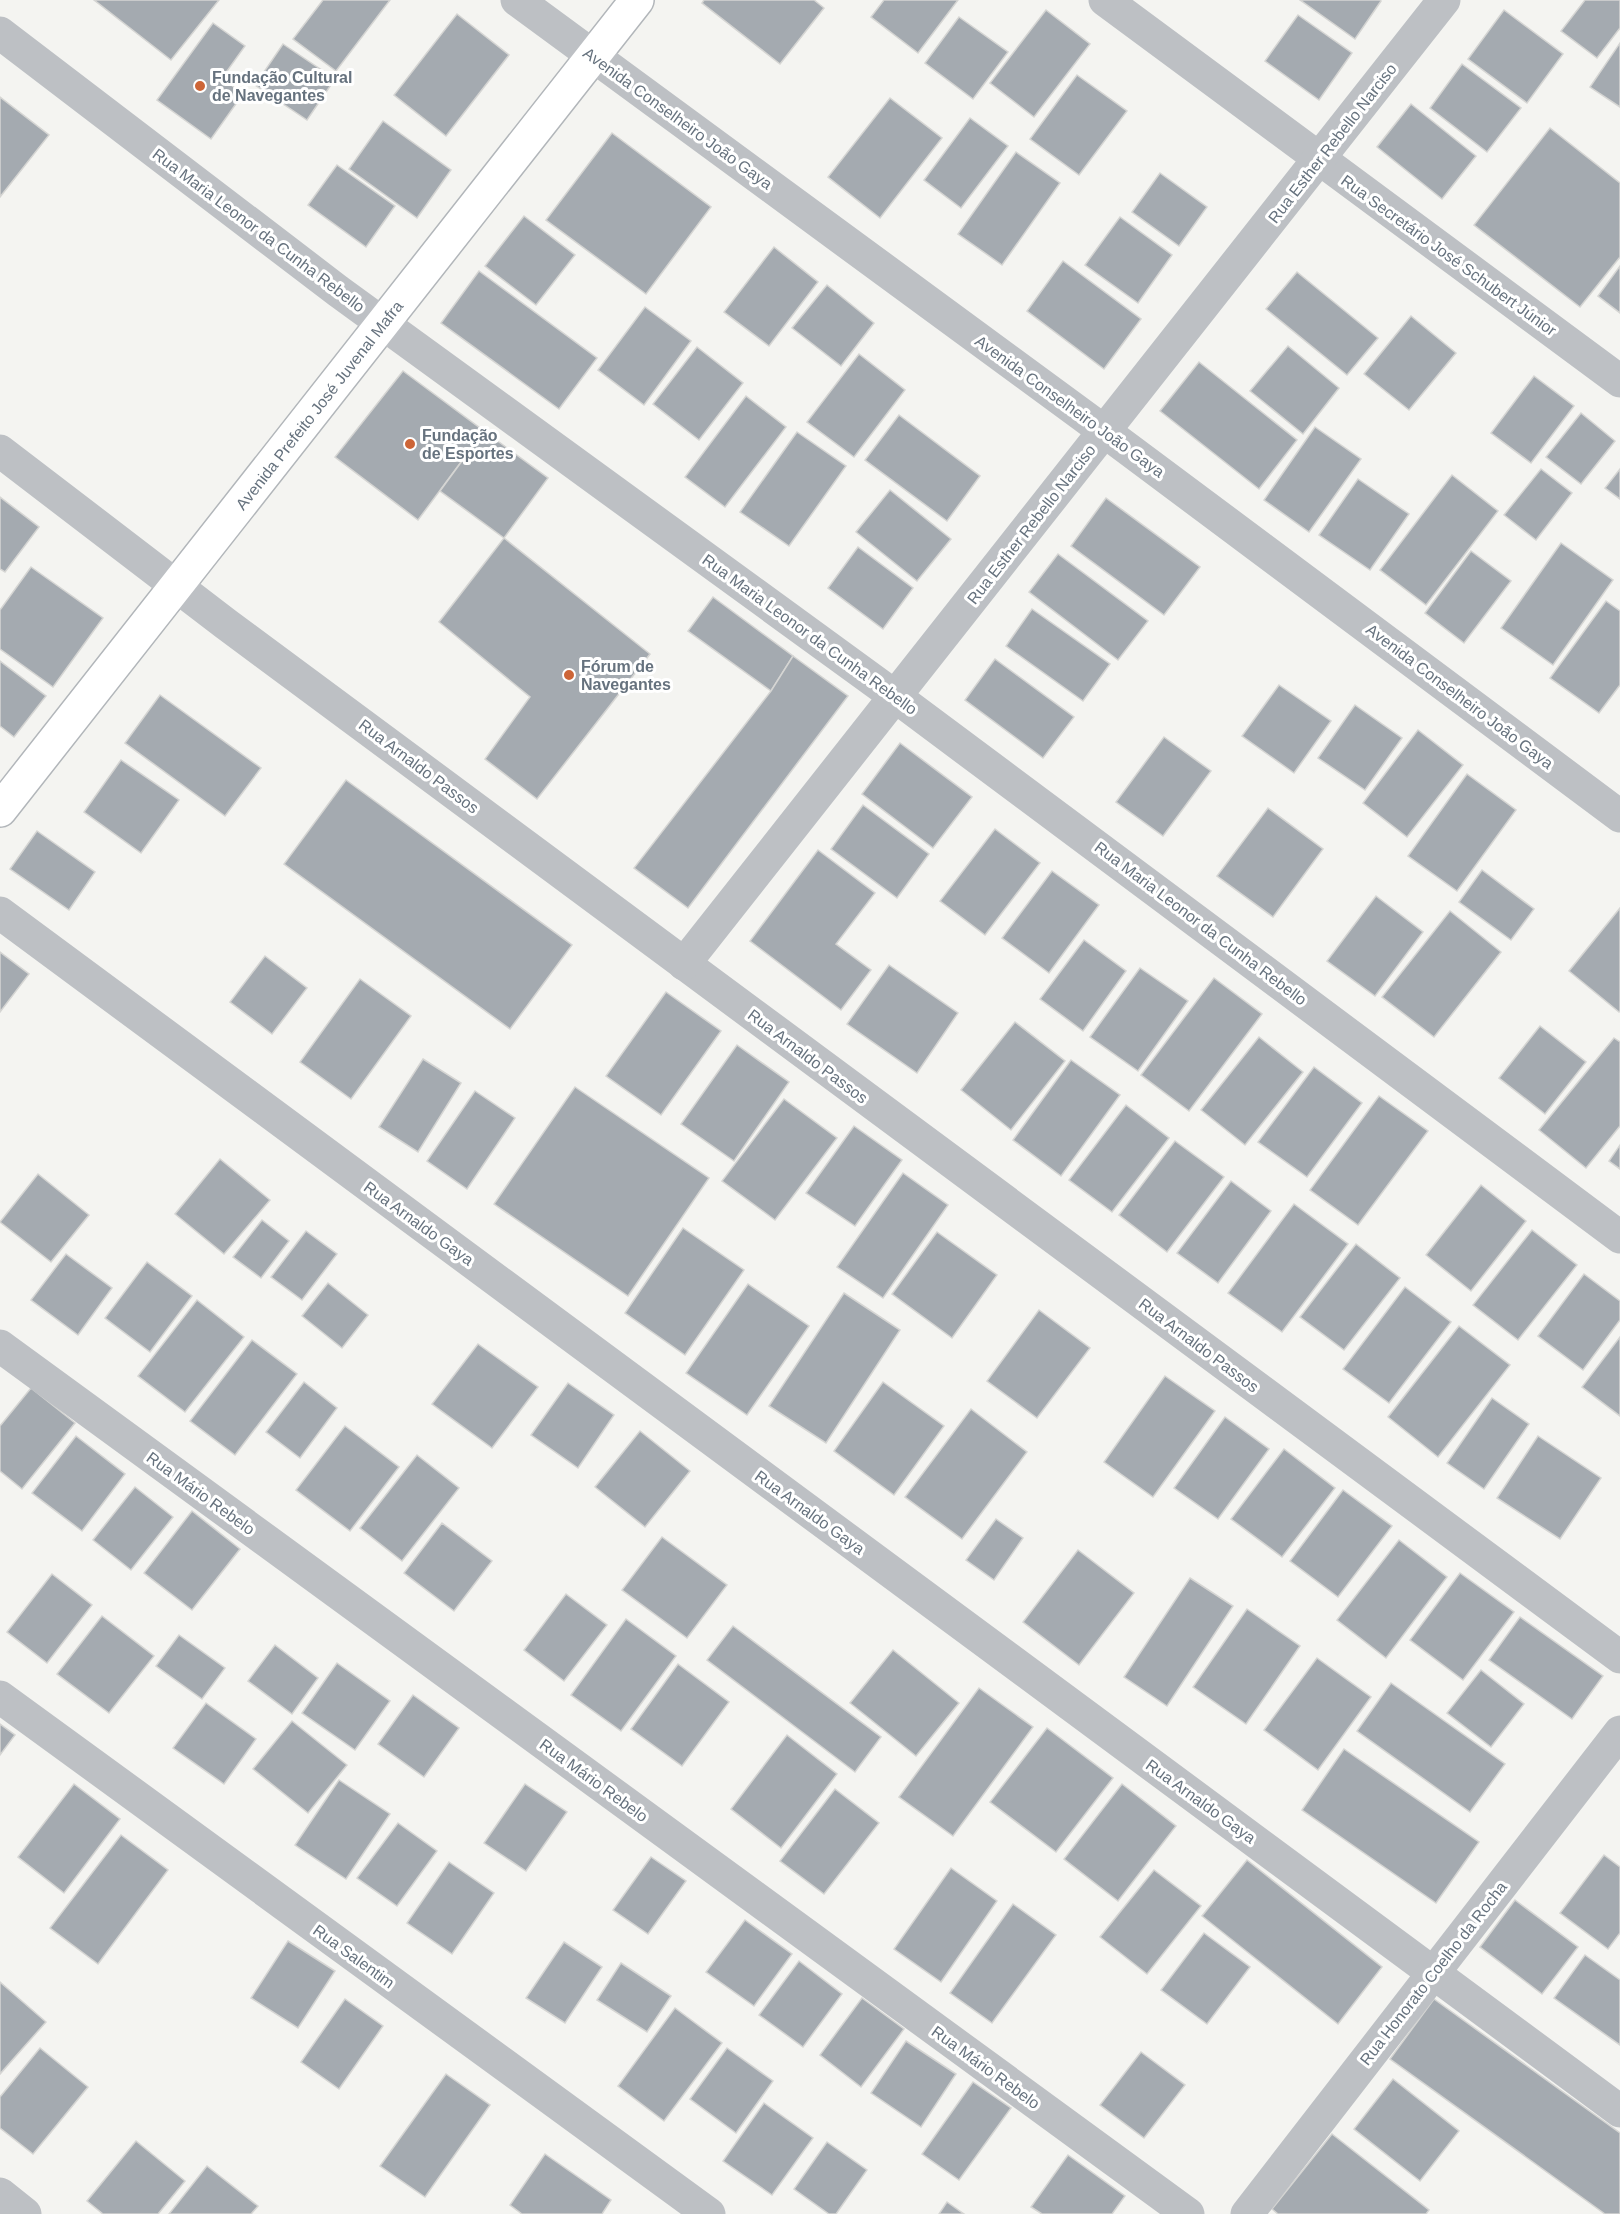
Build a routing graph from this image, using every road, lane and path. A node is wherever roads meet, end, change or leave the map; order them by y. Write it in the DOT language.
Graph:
graph roads {
  1 [pos="517,0"];
  2 [pos="637,0"];
  3 [pos="1105,0"];
  4 [pos="1444,0"];
  5 [pos="0,33"];
  6 [pos="593,56"];
  7 [pos="1319,159"];
  8 [pos="384,323"];
  9 [pos="1620,381"];
  10 [pos="1104,431"];
  11 [pos="0,450"];
  12 [pos="177,586"];
  13 [pos="896,696"];
  14 [pos="0,810"];
  15 [pos="1620,816"];
  16 [pos="0,913"];
  17 [pos="684,964"];
  18 [pos="1620,1237"];
  19 [pos="0,1346"];
  20 [pos="1620,1657"];
  21 [pos="0,1698"];
  22 [pos="1620,1732"];
  23 [pos="1434,1973"];
  24 [pos="1620,2111"];
  25 [pos="0,2194"];
  26 [pos="25,2214"];
  27 [pos="709,2214"];
  28 [pos="1188,2214"];
  29 [pos="1247,2214"];
  1 -- 6 [label="street, Avenida Conselheiro João Gaya"];
  2 -- 6 [label="main road, Avenida Prefeito José Juvenal Mafra"];
  3 -- 7 [label="street, Rua Secretário José Schubert Júnior"];
  4 -- 7 [label="street, Rua Esther Rebello Narciso"];
  5 -- 8 [label="street, Rua Maria Leonor da Cunha Rebello"];
  6 -- 8 [label="main road, Avenida Prefeito José Juvenal Mafra"];
  6 -- 10 [label="street, Avenida Conselheiro João Gaya"];
  7 -- 9 [label="street, Rua Secretário José Schubert Júnior"];
  7 -- 10 [label="street, Rua Esther Rebello Narciso"];
  8 -- 12 [label="main road, Avenida Prefeito José Juvenal Mafra"];
  8 -- 13 [label="street, Rua Maria Leonor da Cunha Rebello"];
  10 -- 13 [label="street, Rua Esther Rebello Narciso"];
  10 -- 15 [label="street, Avenida Conselheiro João Gaya"];
  11 -- 12 [label="street, Rua Arnaldo Passos"];
  12 -- 14 [label="main road, Avenida Prefeito José Juvenal Mafra"];
  12 -- 17 [label="street, Rua Arnaldo Passos"];
  13 -- 17 [label="street, Rua Esther Rebello Narciso"];
  13 -- 18 [label="street, Rua Maria Leonor da Cunha Rebello"];
  16 -- 23 [label="street, Rua Arnaldo Gaya"];
  17 -- 20 [label="street, Rua Arnaldo Passos"];
  19 -- 28 [label="street, Rua Mário Rebelo"];
  21 -- 27 [label="street, Rua Salentim"];
  22 -- 23 [label="street, Rua Honorato Coelho da Rocha"];
  23 -- 24 [label="street, Rua Arnaldo Gaya"];
  23 -- 29 [label="street, Rua Honorato Coelho da Rocha"];
  25 -- 26 [label="street"];
}
